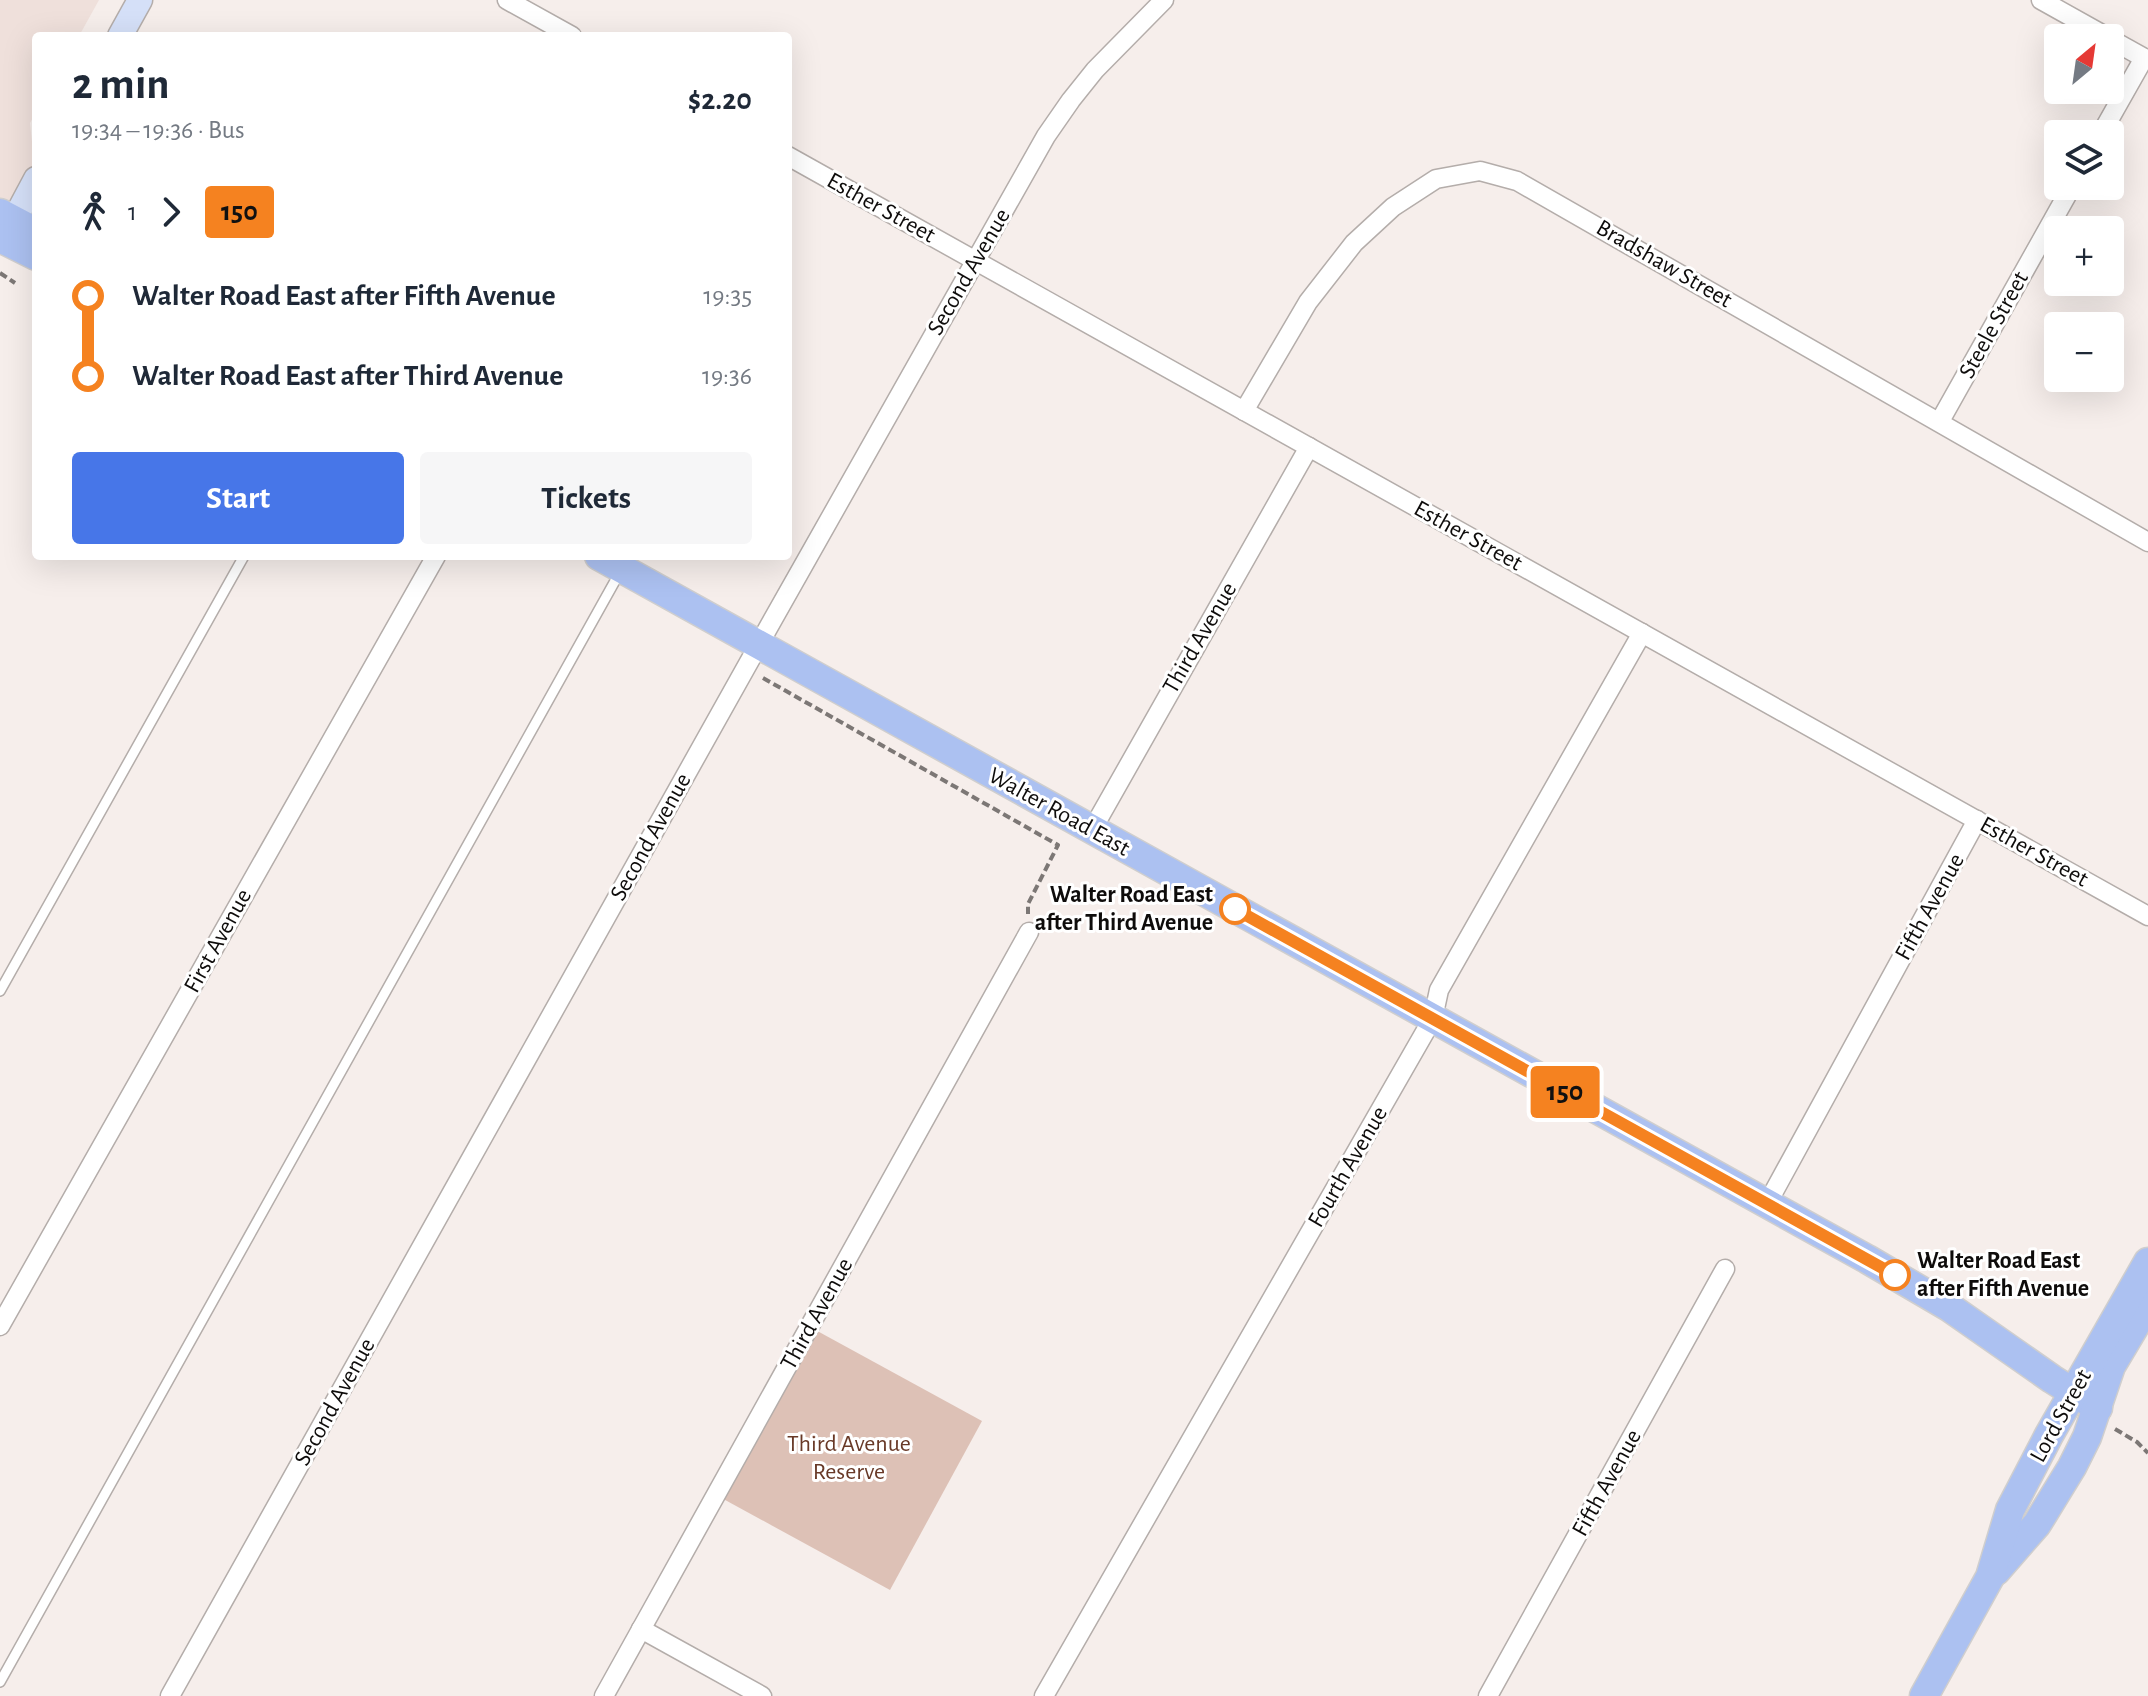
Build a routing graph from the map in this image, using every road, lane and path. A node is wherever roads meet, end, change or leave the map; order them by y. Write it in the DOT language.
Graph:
graph roads {
  1 [pos="140,0"];
  2 [pos="507,0"];
  3 [pos="1164,0"];
  4 [pos="2041,0"];
  5 [pos="2084,24"];
  6 [pos="122,32"];
  7 [pos="565,32"];
  8 [pos="2124,47"];
  9 [pos="2146,59"];
  10 [pos="2109,120"];
  11 [pos="792,158"];
  12 [pos="32,187"];
  13 [pos="2064,200"];
  14 [pos="9,231"];
  15 [pos="32,252"];
  16 [pos="976,261"];
  17 [pos="0,273"];
  18 [pos="15,283"];
  19 [pos="1244,411"];
  20 [pos="1940,421"];
  21 [pos="1309,447"];
  22 [pos="2148,542"];
  23 [pos="242,560"];
  24 [pos="434,560"];
  25 [pos="610,562"];
  26 [pos="1642,633"];
  27 [pos="752,657"];
  28 [pos="1977,820"];
  29 [pos="1092,830"];
  30 [pos="2148,916"];
  31 [pos="1029,932"];
  32 [pos="0,991"];
  33 [pos="1433,1018"];
  34 [pos="1767,1204"];
  35 [pos="2148,1262"];
  36 [pos="1725,1269"];
  37 [pos="2148,1304"];
  38 [pos="0,1326"];
  39 [pos="2073,1393"];
  40 [pos="2103,1417"];
  41 [pos="2148,1453"];
  42 [pos="1990,1577"];
  43 [pos="641,1629"];
  44 [pos="0,1682"];
  45 [pos="170,1696"];
  46 [pos="604,1696"];
  47 [pos="762,1696"];
  48 [pos="1044,1696"];
  49 [pos="1488,1696"];
  50 [pos="1924,1696"];
  1 -- 6 [label="street"];
  2 -- 7 [label="street"];
  3 -- 16 [label="street, Second Avenue"];
  4 -- 5 [label="street"];
  8 -- 9 [label="street"];
  9 -- 10 [label="street"];
  11 -- 16 [label="street, Esther Street"];
  12 -- 14 [label="street"];
  13 -- 20 [label="street, Steele Street"];
  14 -- 15 [label="main road"];
  16 -- 19 [label="street, Esther Street"];
  16 -- 27 [label="street, Second Avenue"];
  17 -- 18 [label="path"];
  19 -- 20 [label="street, Bradshaw Street"];
  19 -- 21 [label="street, Esther Street"];
  20 -- 22 [label="street, Bradshaw Street"];
  21 -- 26 [label="street, Esther Street"];
  21 -- 29 [label="street, Third Avenue"];
  23 -- 32 [label="lane"];
  24 -- 38 [label="street, First Avenue"];
  25 -- 27 [label="main road, Walter Road East"];
  25 -- 44 [label="lane"];
  26 -- 28 [label="street, Esther Street"];
  26 -- 33 [label="street, Fourth Avenue"];
  27 -- 29 [label="main road, Walter Road East"];
  27 -- 31 [label="path"];
  27 -- 45 [label="street, Second Avenue"];
  28 -- 30 [label="street, Esther Street"];
  28 -- 34 [label="street, Fifth Avenue"];
  29 -- 33 [label="main road, Walter Road East"];
  31 -- 43 [label="street, Third Avenue"];
  33 -- 34 [label="main road, Walter Road East"];
  33 -- 48 [label="street, Fourth Avenue"];
  34 -- 39 [label="main road, Walter Road East"];
  35 -- 39 [label="main road, Lord Street"];
  36 -- 49 [label="street, Fifth Avenue"];
  37 -- 40 [label="main road, Lord Street"];
  39 -- 40 [label="main road, Walter Road East"];
  39 -- 42 [label="main road, Lord Street"];
  40 -- 41 [label="path"];
  40 -- 42 [label="main road, Lord Street"];
  42 -- 50 [label="main road, Lord Street"];
  43 -- 46 [label="street, Third Avenue"];
  43 -- 47 [label="street"];
}
